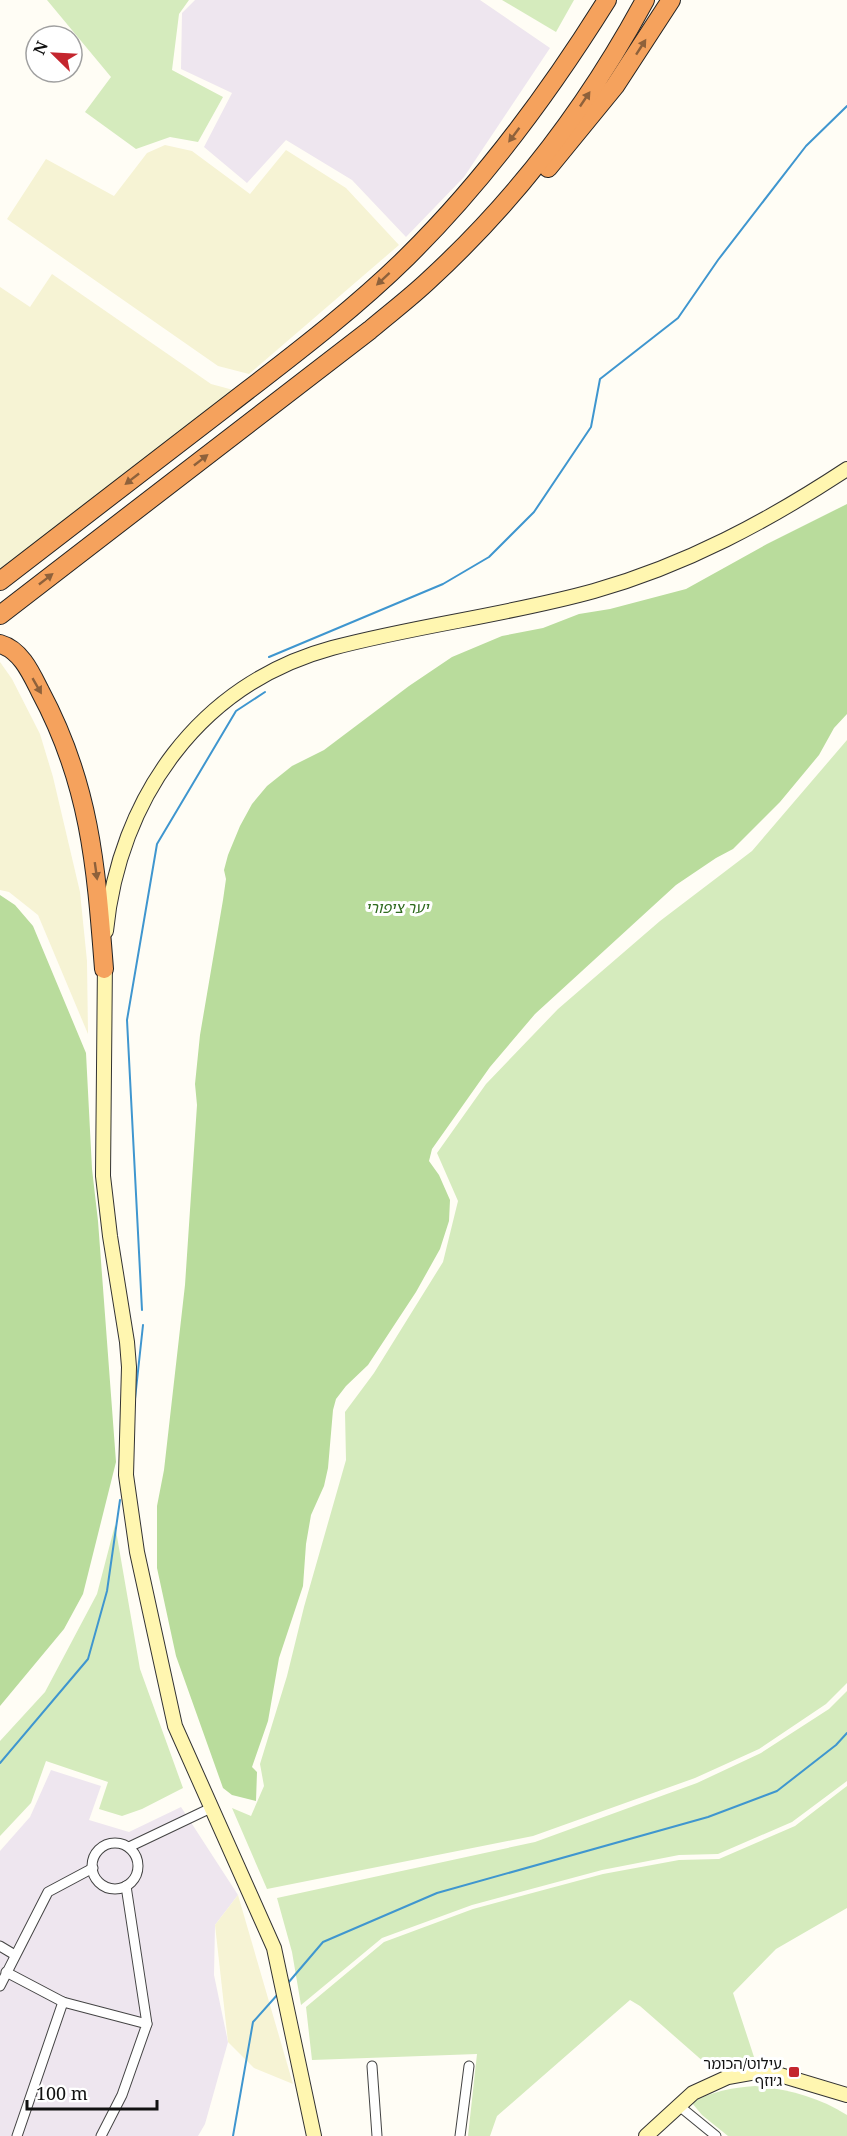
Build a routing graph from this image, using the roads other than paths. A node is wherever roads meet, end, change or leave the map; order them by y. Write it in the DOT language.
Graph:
graph roads {
  1 [pos="600,0"];
  2 [pos="607,0"];
  3 [pos="645,0"];
  4 [pos="670,0"];
  5 [pos="555,80"];
  6 [pos="370,330"];
  7 [pos="847,469"];
  8 [pos="0,581"];
  9 [pos="0,615"];
  10 [pos="0,644"];
  11 [pos="104,969"];
  12 [pos="213,1807"];
  13 [pos="129,1847"];
  14 [pos="93,1868"];
  15 [pos="126,1886"];
  16 [pos="0,1946"];
  17 [pos="15,1955"];
  18 [pos="6,1972"];
  19 [pos="0,1986"];
  20 [pos="63,2002"];
  21 [pos="147,2024"];
  22 [pos="372,2066"];
  23 [pos="469,2066"];
  24 [pos="847,2095"];
  25 [pos="678,2105"];
  26 [pos="17,2136"];
  27 [pos="100,2136"];
  28 [pos="314,2136"];
  29 [pos="377,2136"];
  30 [pos="460,2136"];
  31 [pos="646,2136"];
  32 [pos="716,2136"];
  1 -- 5 [label="highway"];
  2 -- 5 [label="highway"];
  6 -- 3 [label="highway, one-way"];
  6 -- 4 [label="highway, one-way"];
  5 -- 8 [label="highway, one-way"];
  9 -- 6 [label="highway, one-way"];
  7 -- 11 [label="main road"];
  10 -- 11 [label="highway, one-way"];
  11 -- 12 [label="main road"];
  12 -- 13 [label="street"];
  12 -- 28 [label="main road"];
  13 -- 14 [label="street"];
  13 -- 15 [label="street"];
  14 -- 15 [label="street"];
  14 -- 17 [label="street"];
  15 -- 21 [label="street"];
  16 -- 17 [label="street"];
  17 -- 18 [label="street"];
  18 -- 19 [label="street"];
  18 -- 20 [label="street"];
  20 -- 21 [label="street"];
  20 -- 26 [label="street"];
  21 -- 27 [label="street"];
  22 -- 29 [label="street"];
  23 -- 30 [label="street"];
  24 -- 25 [label="main road"];
  25 -- 31 [label="main road"];
  25 -- 32 [label="street"];
}
